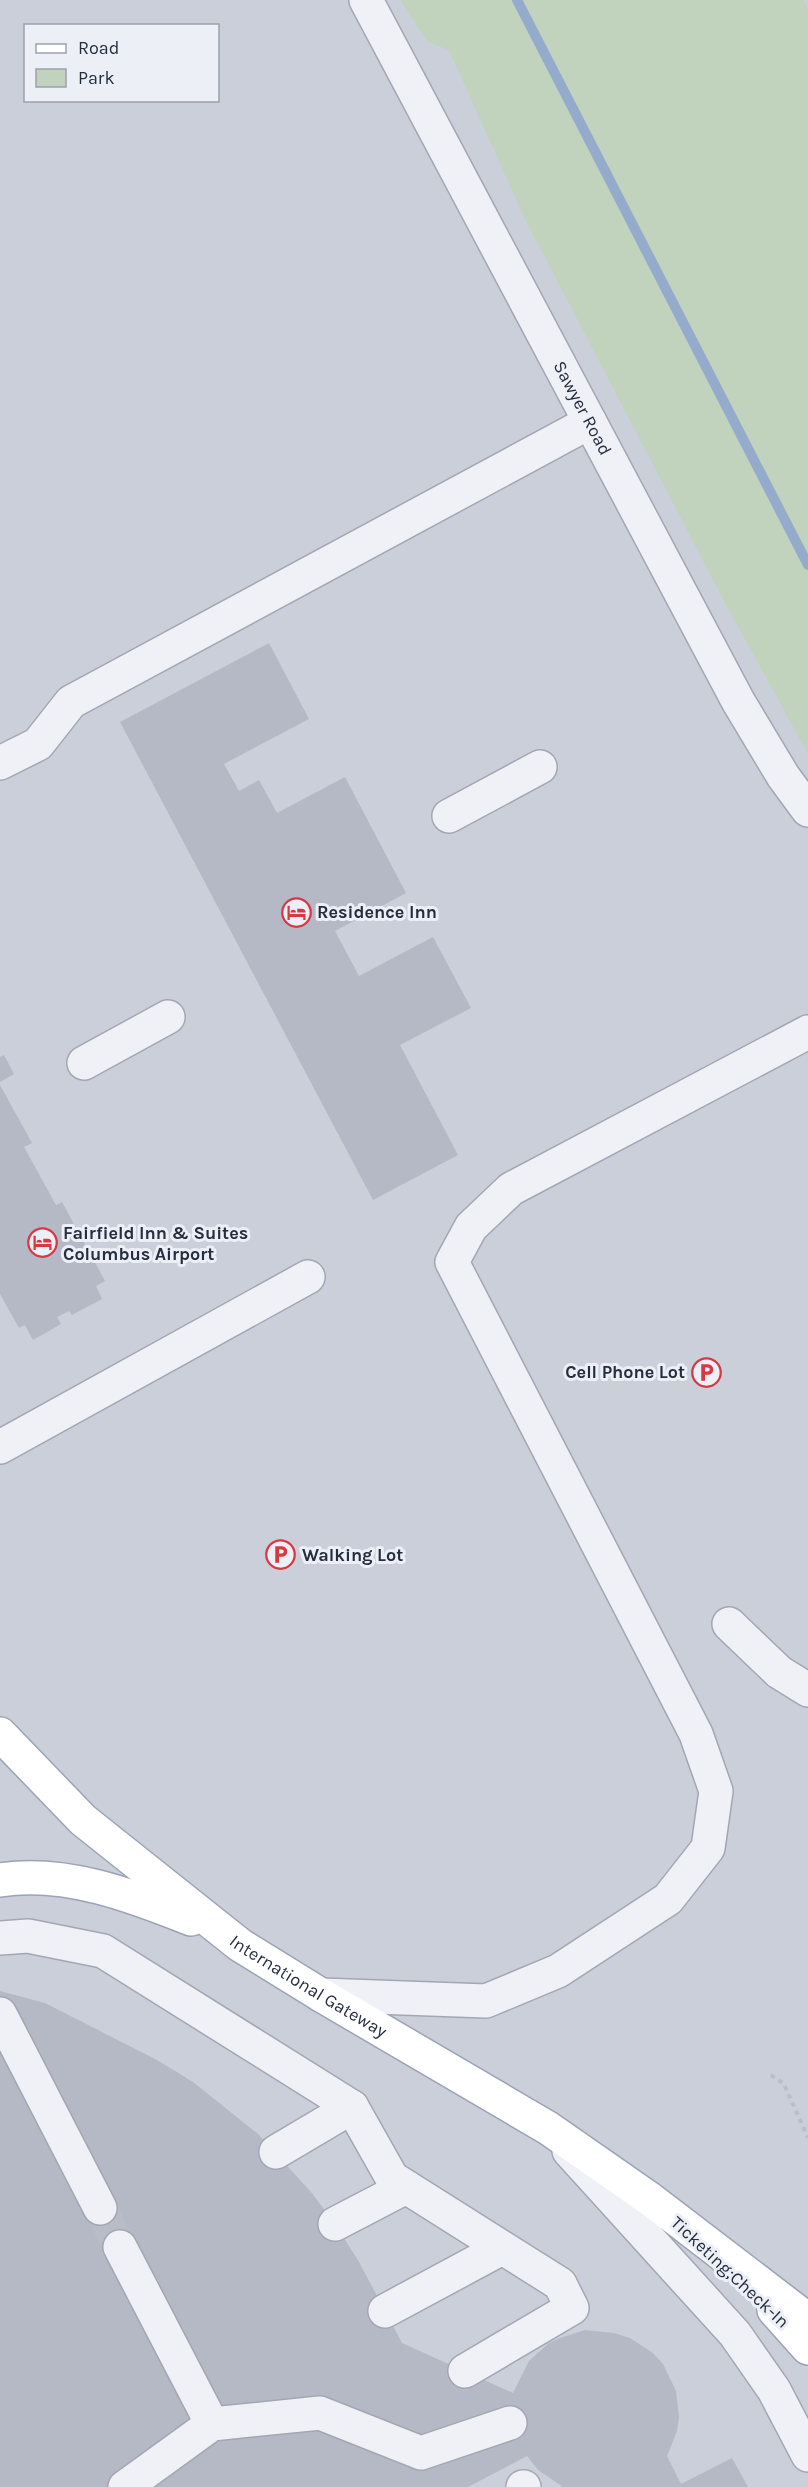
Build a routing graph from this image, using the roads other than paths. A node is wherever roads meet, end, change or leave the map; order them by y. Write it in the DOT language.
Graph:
graph roads {
  1 [pos="366,0"];
  2 [pos="590,422"];
  3 [pos="0,763"];
  4 [pos="540,767"];
  5 [pos="808,810"];
  6 [pos="449,816"];
  7 [pos="168,1017"];
  8 [pos="808,1032"];
  9 [pos="84,1063"];
  10 [pos="308,1277"];
  11 [pos="0,1447"];
  12 [pos="729,1624"];
  13 [pos="808,1690"];
  14 [pos="0,1734"];
  15 [pos="0,1880"];
  16 [pos="0,1938"];
  17 [pos="240,1945"];
  18 [pos="321,1995"];
  19 [pos="0,2014"];
  20 [pos="352,2107"];
  21 [pos="548,2128"];
  22 [pos="276,2152"];
  23 [pos="406,2187"];
  24 [pos="650,2199"];
  25 [pos="100,2208"];
  26 [pos="335,2224"];
  27 [pos="120,2247"];
  28 [pos="502,2248"];
  29 [pos="386,2311"];
  30 [pos="808,2320"];
  31 [pos="808,2348"];
  32 [pos="465,2371"];
  33 [pos="510,2423"];
  34 [pos="212,2424"];
  35 [pos="808,2455"];
  36 [pos="124,2487"];
  1 -- 2 [label="street, Sawyer Road"];
  2 -- 3 [label="street"];
  2 -- 5 [label="street, Sawyer Road"];
  4 -- 6 [label="street"];
  7 -- 9 [label="street"];
  8 -- 18 [label="street"];
  10 -- 11 [label="street"];
  12 -- 13 [label="street"];
  14 -- 17 [label="main road, International Gateway"];
  15 -- 17 [label="main road"];
  16 -- 20 [label="street"];
  17 -- 18 [label="main road, International Gateway"];
  18 -- 21 [label="main road, International Gateway"];
  19 -- 25 [label="street"];
  20 -- 22 [label="street"];
  20 -- 23 [label="street"];
  21 -- 24 [label="main road, International Gateway"];
  21 -- 35 [label="street"];
  23 -- 26 [label="street"];
  23 -- 28 [label="street"];
  24 -- 30 [label="main road"];
  24 -- 31 [label="main road, Ticketing;Check-In"];
  27 -- 34 [label="street"];
  28 -- 29 [label="street"];
  28 -- 32 [label="street"];
  33 -- 34 [label="street"];
  34 -- 36 [label="street"];
}
